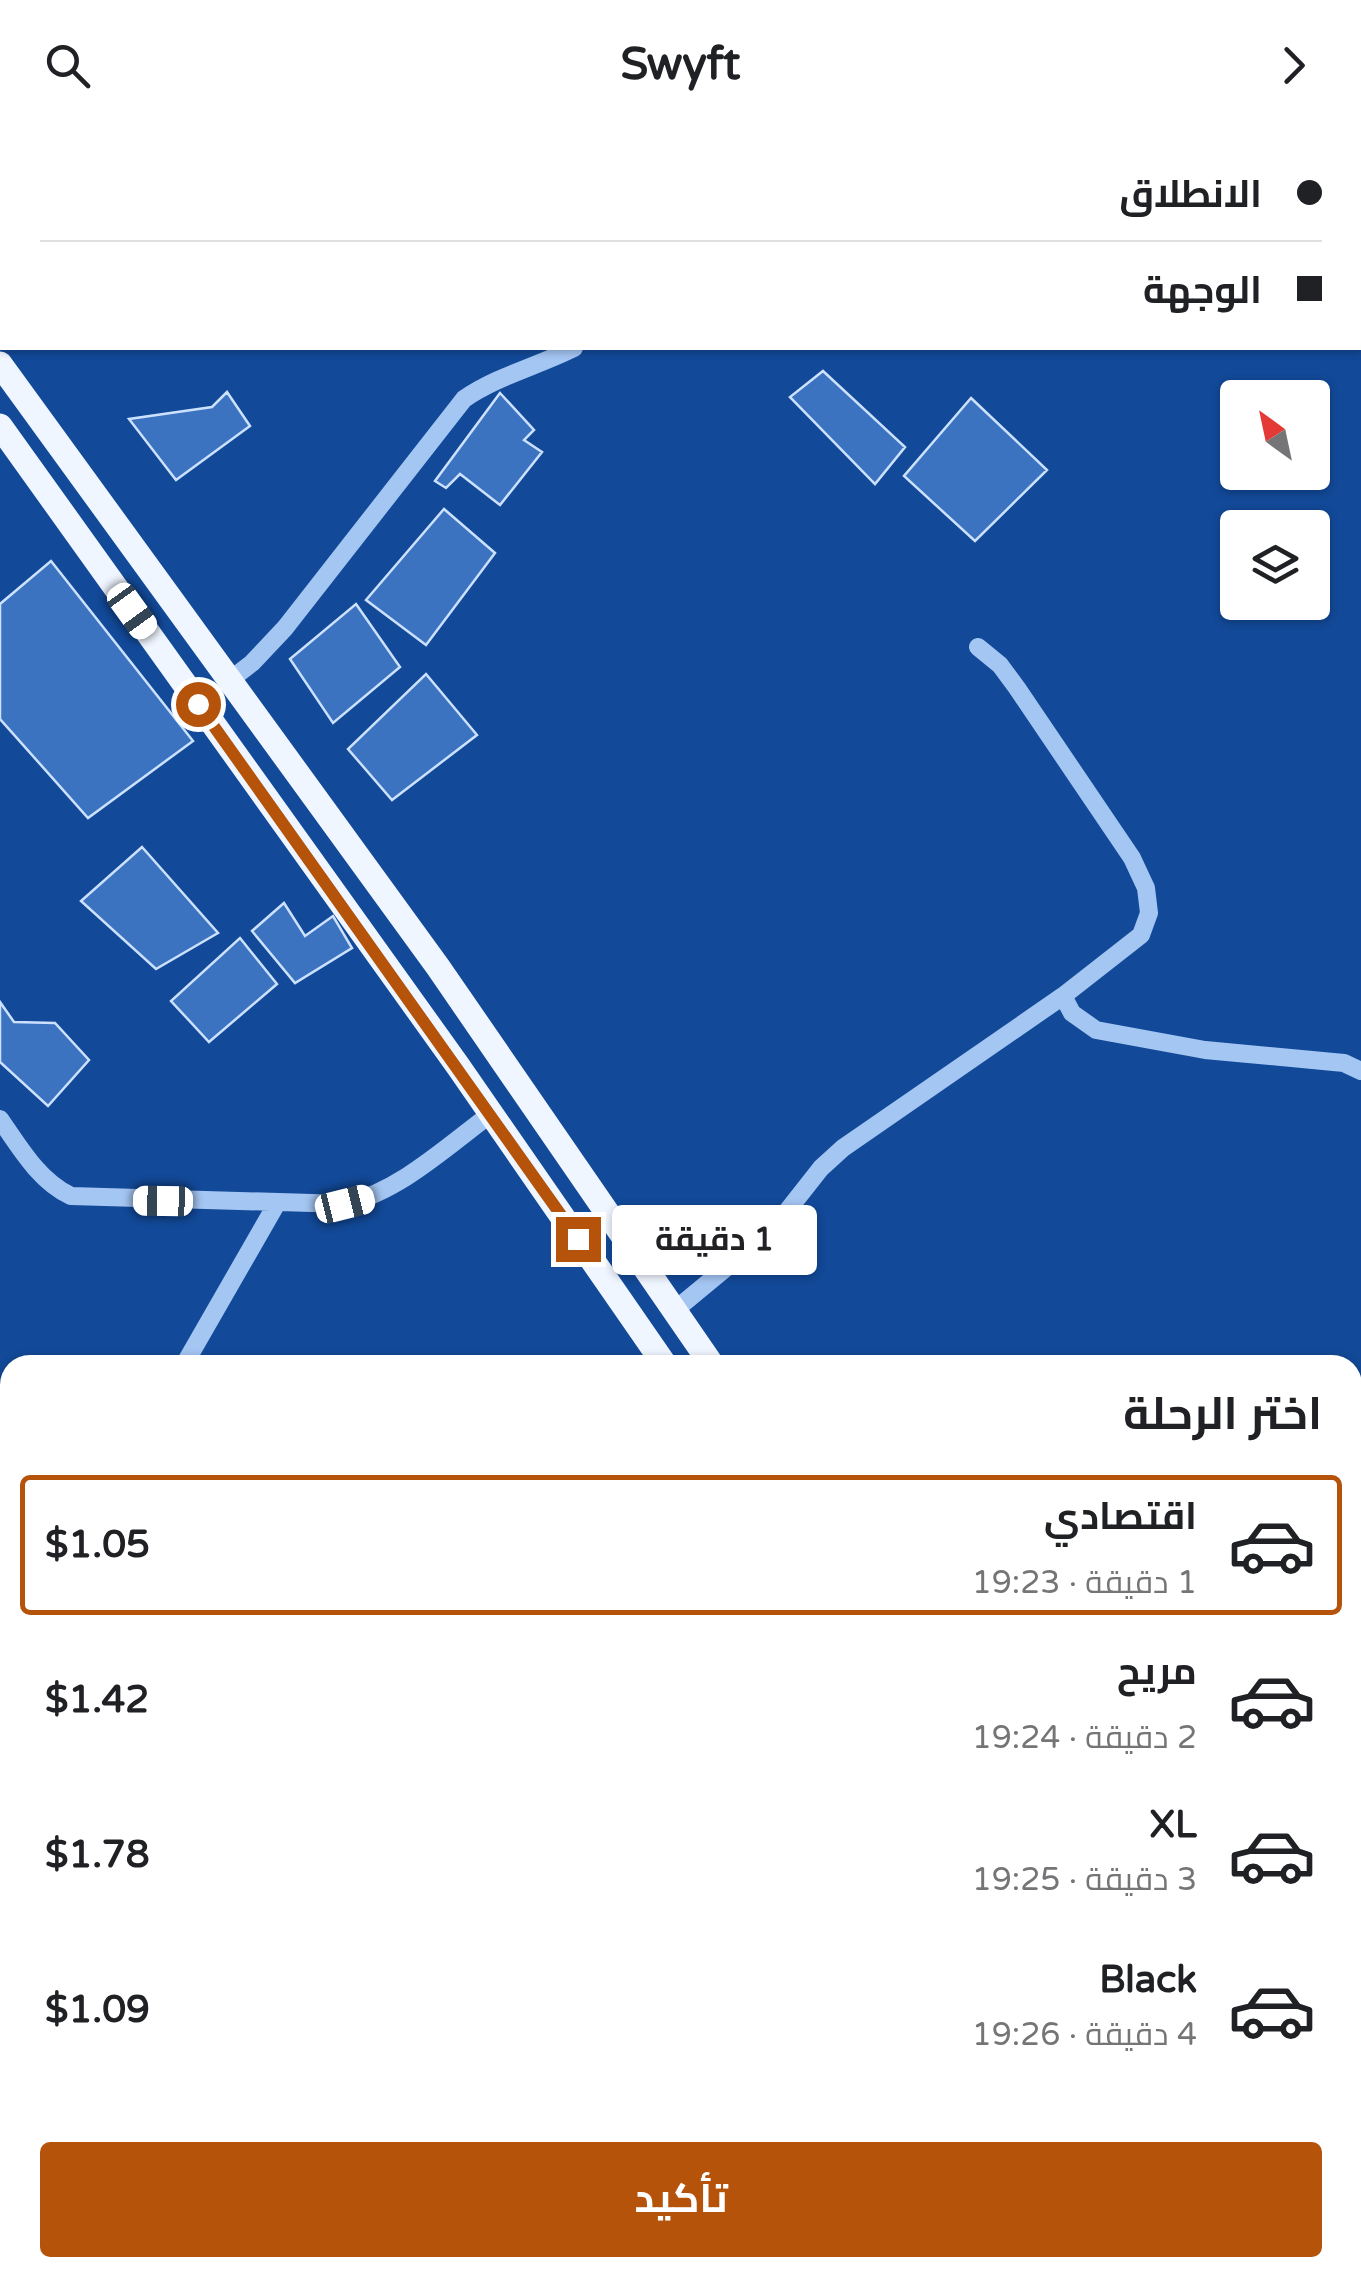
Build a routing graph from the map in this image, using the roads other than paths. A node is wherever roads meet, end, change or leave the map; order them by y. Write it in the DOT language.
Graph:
graph roads {
  1 [pos="570,350"];
  2 [pos="0,364"];
  3 [pos="0,426"];
  4 [pos="978,646"];
  5 [pos="230,680"];
  6 [pos="1063,996"];
  7 [pos="1361,1070"];
  8 [pos="492,1114"];
  9 [pos="0,1119"];
  10 [pos="277,1203"];
  11 [pos="674,1310"];
  12 [pos="190,1355"];
  13 [pos="658,1355"];
  14 [pos="705,1355"];
  1 -- 5 [label="street"];
  2 -- 5 [label="main road"];
  3 -- 8 [label="main road"];
  4 -- 6 [label="street"];
  5 -- 11 [label="main road"];
  6 -- 7 [label="street"];
  6 -- 11 [label="street"];
  8 -- 10 [label="street"];
  8 -- 13 [label="main road"];
  9 -- 10 [label="street"];
  10 -- 12 [label="street"];
  11 -- 14 [label="main road"];
}
